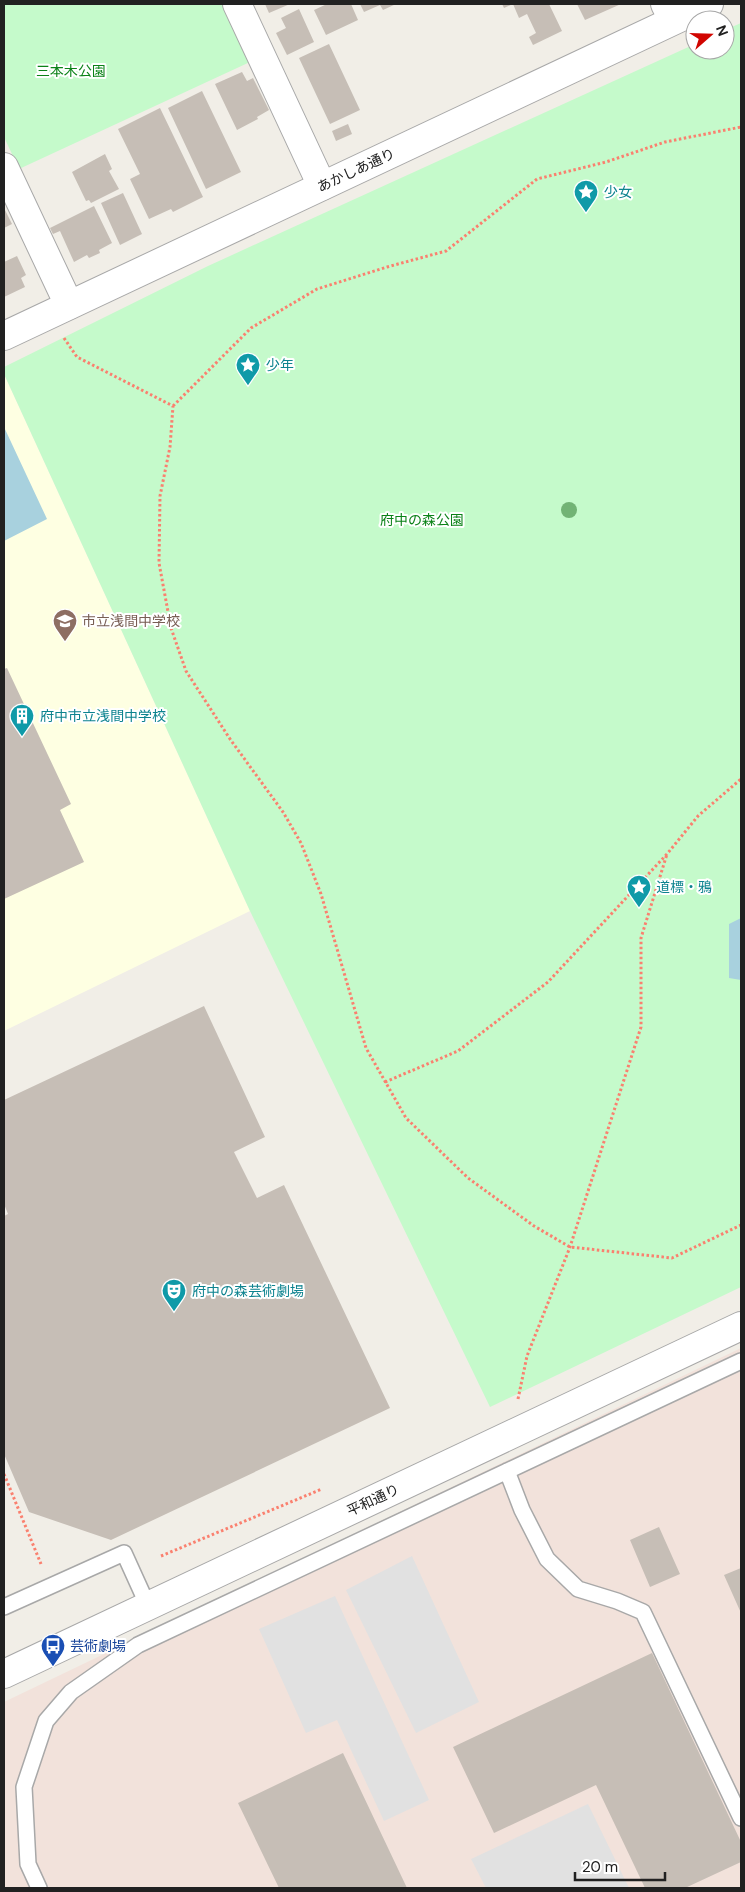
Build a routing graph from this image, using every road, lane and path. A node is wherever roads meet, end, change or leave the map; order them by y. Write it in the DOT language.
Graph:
graph roads {
  1 [pos="237,4"];
  2 [pos="709,4"];
  3 [pos="669,12"];
  4 [pos="741,127"];
  5 [pos="4,167"];
  6 [pos="322,186"];
  7 [pos="59,310"];
  8 [pos="4,336"];
  9 [pos="173,406"];
  10 [pos="741,779"];
  11 [pos="667,854"];
  12 [pos="385,1082"];
  13 [pos="741,1225"];
  14 [pos="570,1247"];
  15 [pos="741,1326"];
  16 [pos="741,1361"];
  17 [pos="511,1435"];
  18 [pos="507,1472"];
  19 [pos="4,1474"];
  20 [pos="34,1567"];
  21 [pos="148,1606"];
  22 [pos="4,1607"];
  23 [pos="6,1667"];
  24 [pos="741,1818"];
  25 [pos="39,1888"];
  1 -- 6 [label="street"];
  2 -- 3 [label="street, あかしあ通り"];
  3 -- 6 [label="street, あかしあ通り"];
  4 -- 9 [label="path"];
  5 -- 7 [label="street"];
  6 -- 7 [label="street, あかしあ通り"];
  7 -- 8 [label="street, あかしあ通り"];
  7 -- 9 [label="path"];
  9 -- 12 [label="path"];
  10 -- 11 [label="path"];
  11 -- 12 [label="path"];
  11 -- 14 [label="path"];
  12 -- 14 [label="path"];
  13 -- 14 [label="path"];
  14 -- 17 [label="path"];
  15 -- 17 [label="street, 平和通り"];
  16 -- 18 [label="lane"];
  17 -- 21 [label="street, 平和通り"];
  18 -- 24 [label="lane"];
  18 -- 25 [label="lane"];
  19 -- 20 [label="path"];
  21 -- 22 [label="lane"];
  21 -- 23 [label="street, 平和通り"];
}
